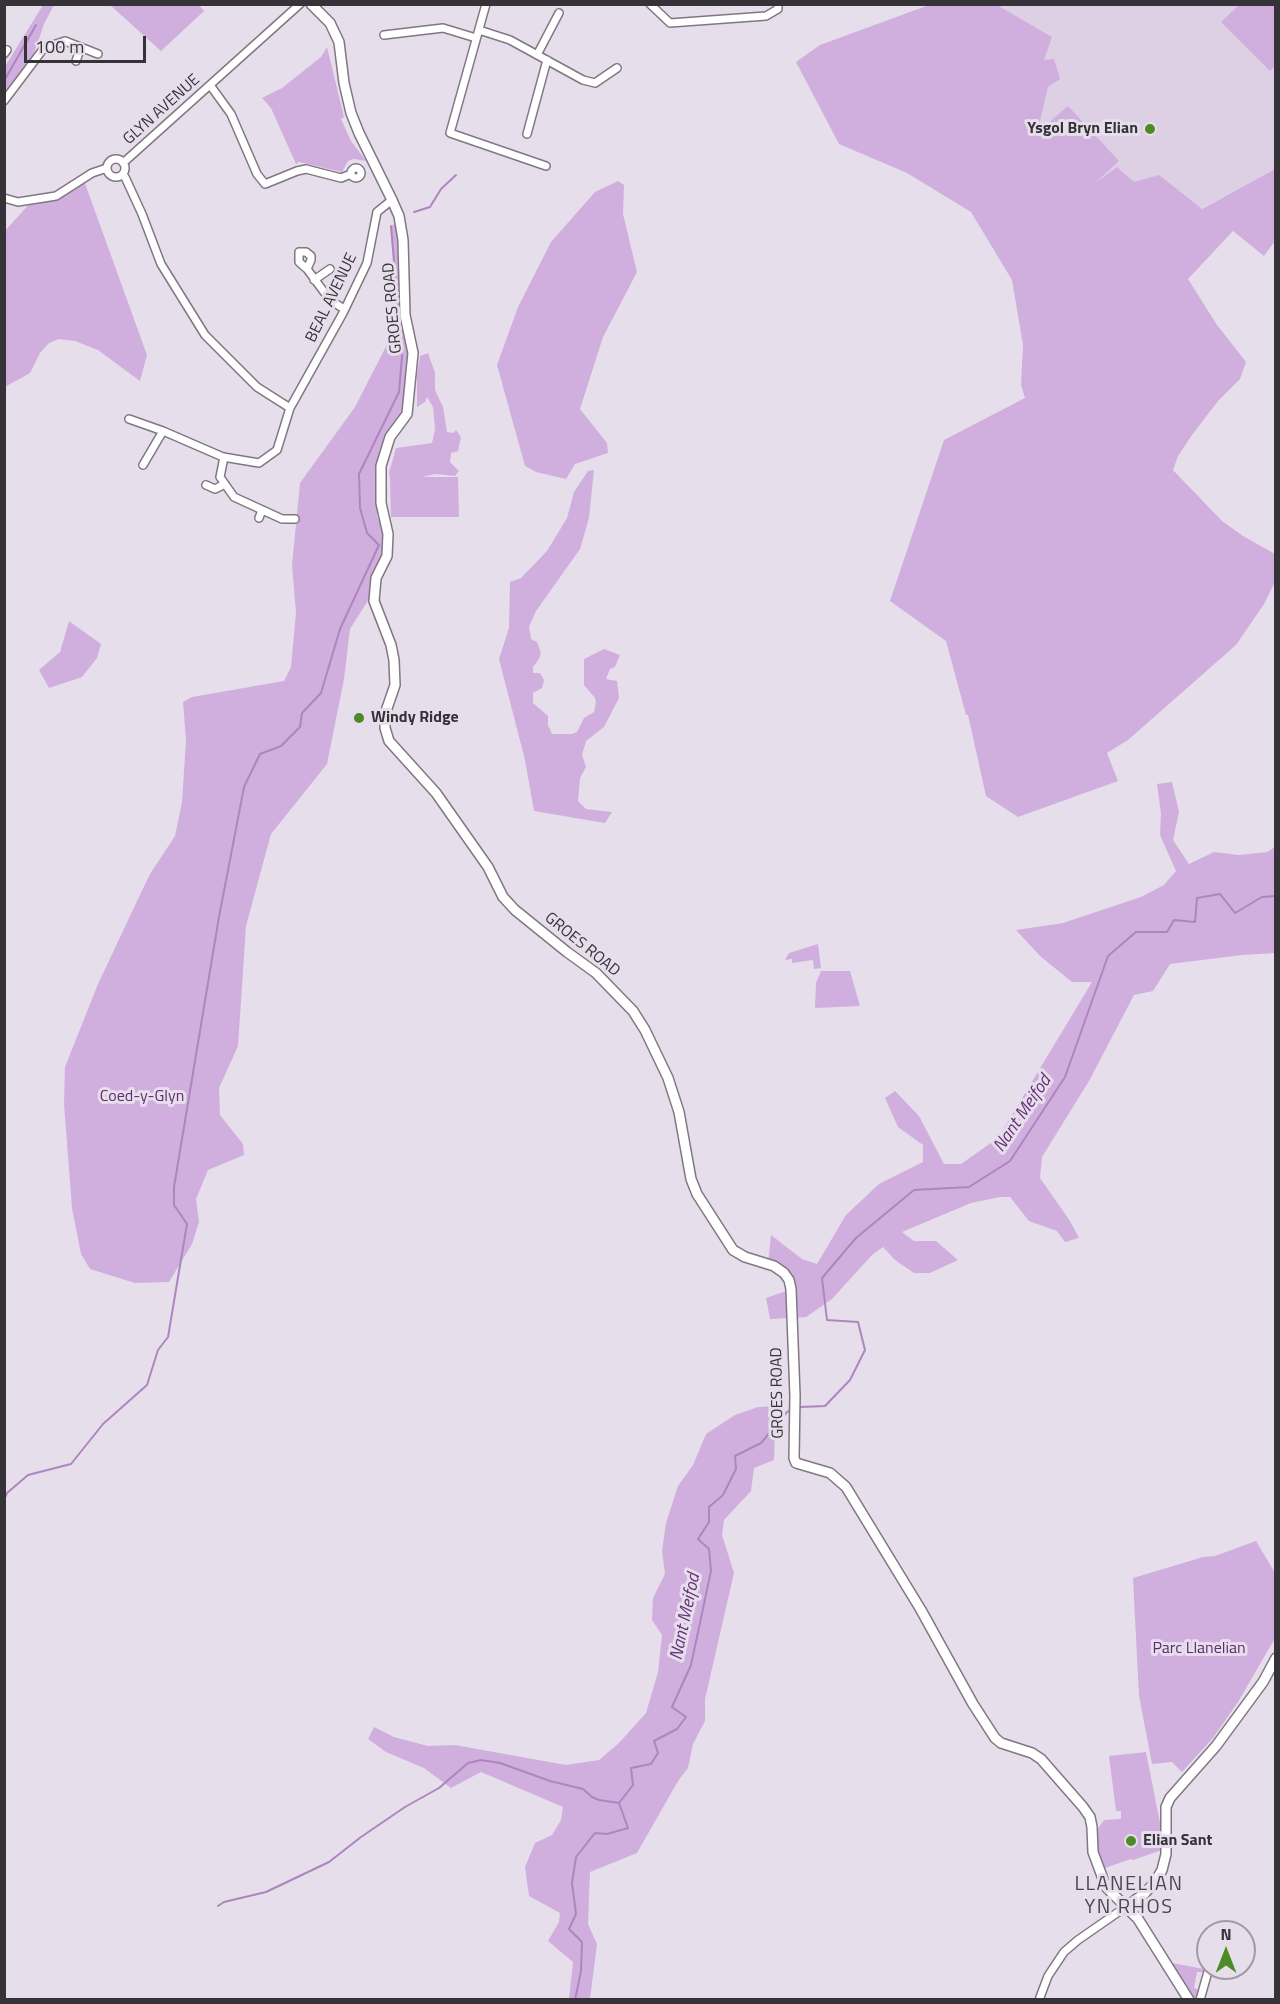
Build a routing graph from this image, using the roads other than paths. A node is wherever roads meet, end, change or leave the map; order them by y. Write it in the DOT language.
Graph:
graph roads {
  1 [pos="300,4"];
  2 [pos="311,4"];
  3 [pos="486,4"];
  4 [pos="650,4"];
  5 [pos="778,4"];
  6 [pos="559,13"];
  7 [pos="546,18"];
  8 [pos="554,22"];
  9 [pos="479,30"];
  10 [pos="384,35"];
  11 [pos="476,38"];
  12 [pos="81,47"];
  13 [pos="98,54"];
  14 [pos="537,55"];
  15 [pos="547,60"];
  16 [pos="76,61"];
  17 [pos="617,68"];
  18 [pos="210,86"];
  19 [pos="4,101"];
  20 [pos="527,134"];
  21 [pos="123,163"];
  22 [pos="546,166"];
  23 [pos="107,168"];
  24 [pos="351,174"];
  25 [pos="122,175"];
  26 [pos="393,200"];
  27 [pos="6,201"];
  28 [pos="307,269"];
  29 [pos="330,269"];
  30 [pos="314,280"];
  31 [pos="344,309"];
  32 [pos="290,408"];
  33 [pos="129,419"];
  34 [pos="163,431"];
  35 [pos="225,457"];
  36 [pos="143,465"];
  37 [pos="225,484"];
  38 [pos="206,485"];
  39 [pos="262,510"];
  40 [pos="259,518"];
  41 [pos="295,519"];
  42 [pos="1275,1658"];
  43 [pos="1127,1906"];
  44 [pos="1206,1980"];
  45 [pos="1039,2000"];
  46 [pos="1189,2000"];
  47 [pos="1200,2000"];
  1 -- 18 [label="street, GLYN AVENUE"];
  2 -- 26 [label="street, GROES ROAD"];
  3 -- 9 [label="street"];
  4 -- 5 [label="street"];
  6 -- 8 [label="street"];
  7 -- 8 [label="street"];
  8 -- 14 [label="street"];
  9 -- 11 [label="street"];
  9 -- 14 [label="street"];
  10 -- 11 [label="street"];
  11 -- 22 [label="street"];
  12 -- 13 [label="street"];
  12 -- 16 [label="street"];
  12 -- 19 [label="street"];
  14 -- 15 [label="street"];
  15 -- 17 [label="street"];
  15 -- 20 [label="street"];
  18 -- 21 [label="street, GLYN AVENUE"];
  18 -- 24 [label="street"];
  21 -- 23 [label="street"];
  21 -- 25 [label="street"];
  23 -- 25 [label="street"];
  23 -- 27 [label="street"];
  25 -- 32 [label="street"];
  26 -- 31 [label="street, BEAL AVENUE"];
  26 -- 43 [label="street, GROES ROAD"];
  28 -- 30 [label="street"];
  29 -- 30 [label="street"];
  30 -- 31 [label="street"];
  31 -- 32 [label="street, BEAL AVENUE"];
  32 -- 35 [label="street, BEAL AVENUE"];
  33 -- 34 [label="street, BEAL AVENUE"];
  34 -- 35 [label="street, BEAL AVENUE"];
  34 -- 36 [label="street"];
  35 -- 37 [label="street"];
  37 -- 38 [label="street"];
  37 -- 39 [label="street"];
  39 -- 40 [label="street"];
  39 -- 41 [label="street"];
  42 -- 43 [label="street"];
  43 -- 45 [label="street"];
  43 -- 46 [label="street"];
  44 -- 47 [label="street"];
}
